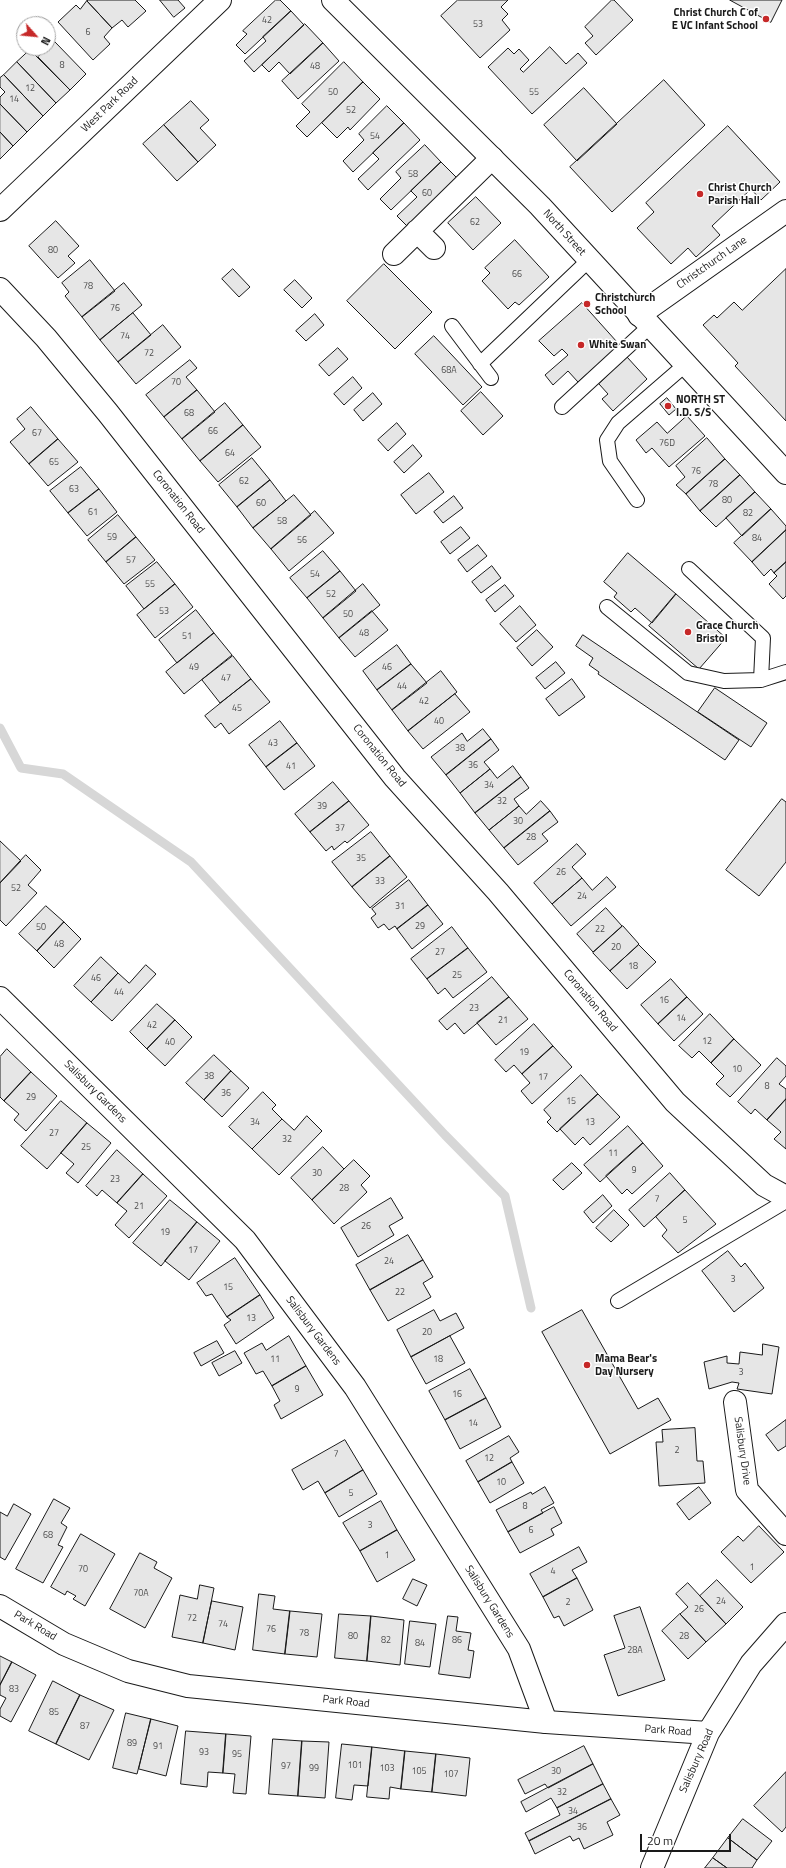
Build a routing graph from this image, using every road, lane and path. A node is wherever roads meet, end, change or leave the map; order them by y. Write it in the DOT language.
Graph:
graph roads {
  1 [pos="220,0"];
  2 [pos="333,0"];
  3 [pos="492,158"];
  4 [pos="0,210"];
  5 [pos="786,211"];
  6 [pos="417,231"];
  7 [pos="434,248"];
  8 [pos="394,254"];
  9 [pos="589,260"];
  10 [pos="0,289"];
  11 [pos="644,321"];
  12 [pos="452,326"];
  13 [pos="480,364"];
  14 [pos="685,365"];
  15 [pos="491,378"];
  16 [pos="562,407"];
  17 [pos="786,473"];
  18 [pos="637,500"];
  19 [pos="690,569"];
  20 [pos="607,607"];
  21 [pos="786,672"];
  22 [pos="761,680"];
  23 [pos="0,998"];
  24 [pos="786,1197"];
  25 [pos="786,1201"];
  26 [pos="618,1301"];
  27 [pos="735,1402"];
  28 [pos="786,1534"];
  29 [pos="0,1606"];
  30 [pos="786,1624"];
  31 [pos="546,1722"];
  32 [pos="708,1734"];
  33 [pos="652,1868"];
  1 -- 4 [label="street, West Park Road"];
  2 -- 3 [label="street, North Street"];
  3 -- 6 [label="street"];
  3 -- 9 [label="street, North Street"];
  5 -- 11 [label="street, Christchurch Lane"];
  6 -- 7 [label="street"];
  6 -- 8 [label="street"];
  9 -- 11 [label="street, North Street"];
  9 -- 13 [label="lane"];
  10 -- 24 [label="street, Coronation Road"];
  11 -- 14 [label="street, North Street"];
  11 -- 16 [label="lane"];
  12 -- 13 [label="lane"];
  13 -- 15 [label="lane"];
  14 -- 17 [label="street, North Street"];
  14 -- 18 [label="lane"];
  19 -- 22 [label="lane"];
  20 -- 22 [label="lane"];
  21 -- 22 [label="lane"];
  23 -- 31 [label="street, Salisbury Gardens"];
  25 -- 26 [label="lane"];
  27 -- 28 [label="street, Salisbury Drive"];
  29 -- 31 [label="street, Park Road"];
  30 -- 32 [label="street, Salisbury Road"];
  31 -- 32 [label="street, Park Road"];
  32 -- 33 [label="street, Salisbury Road"];
}
